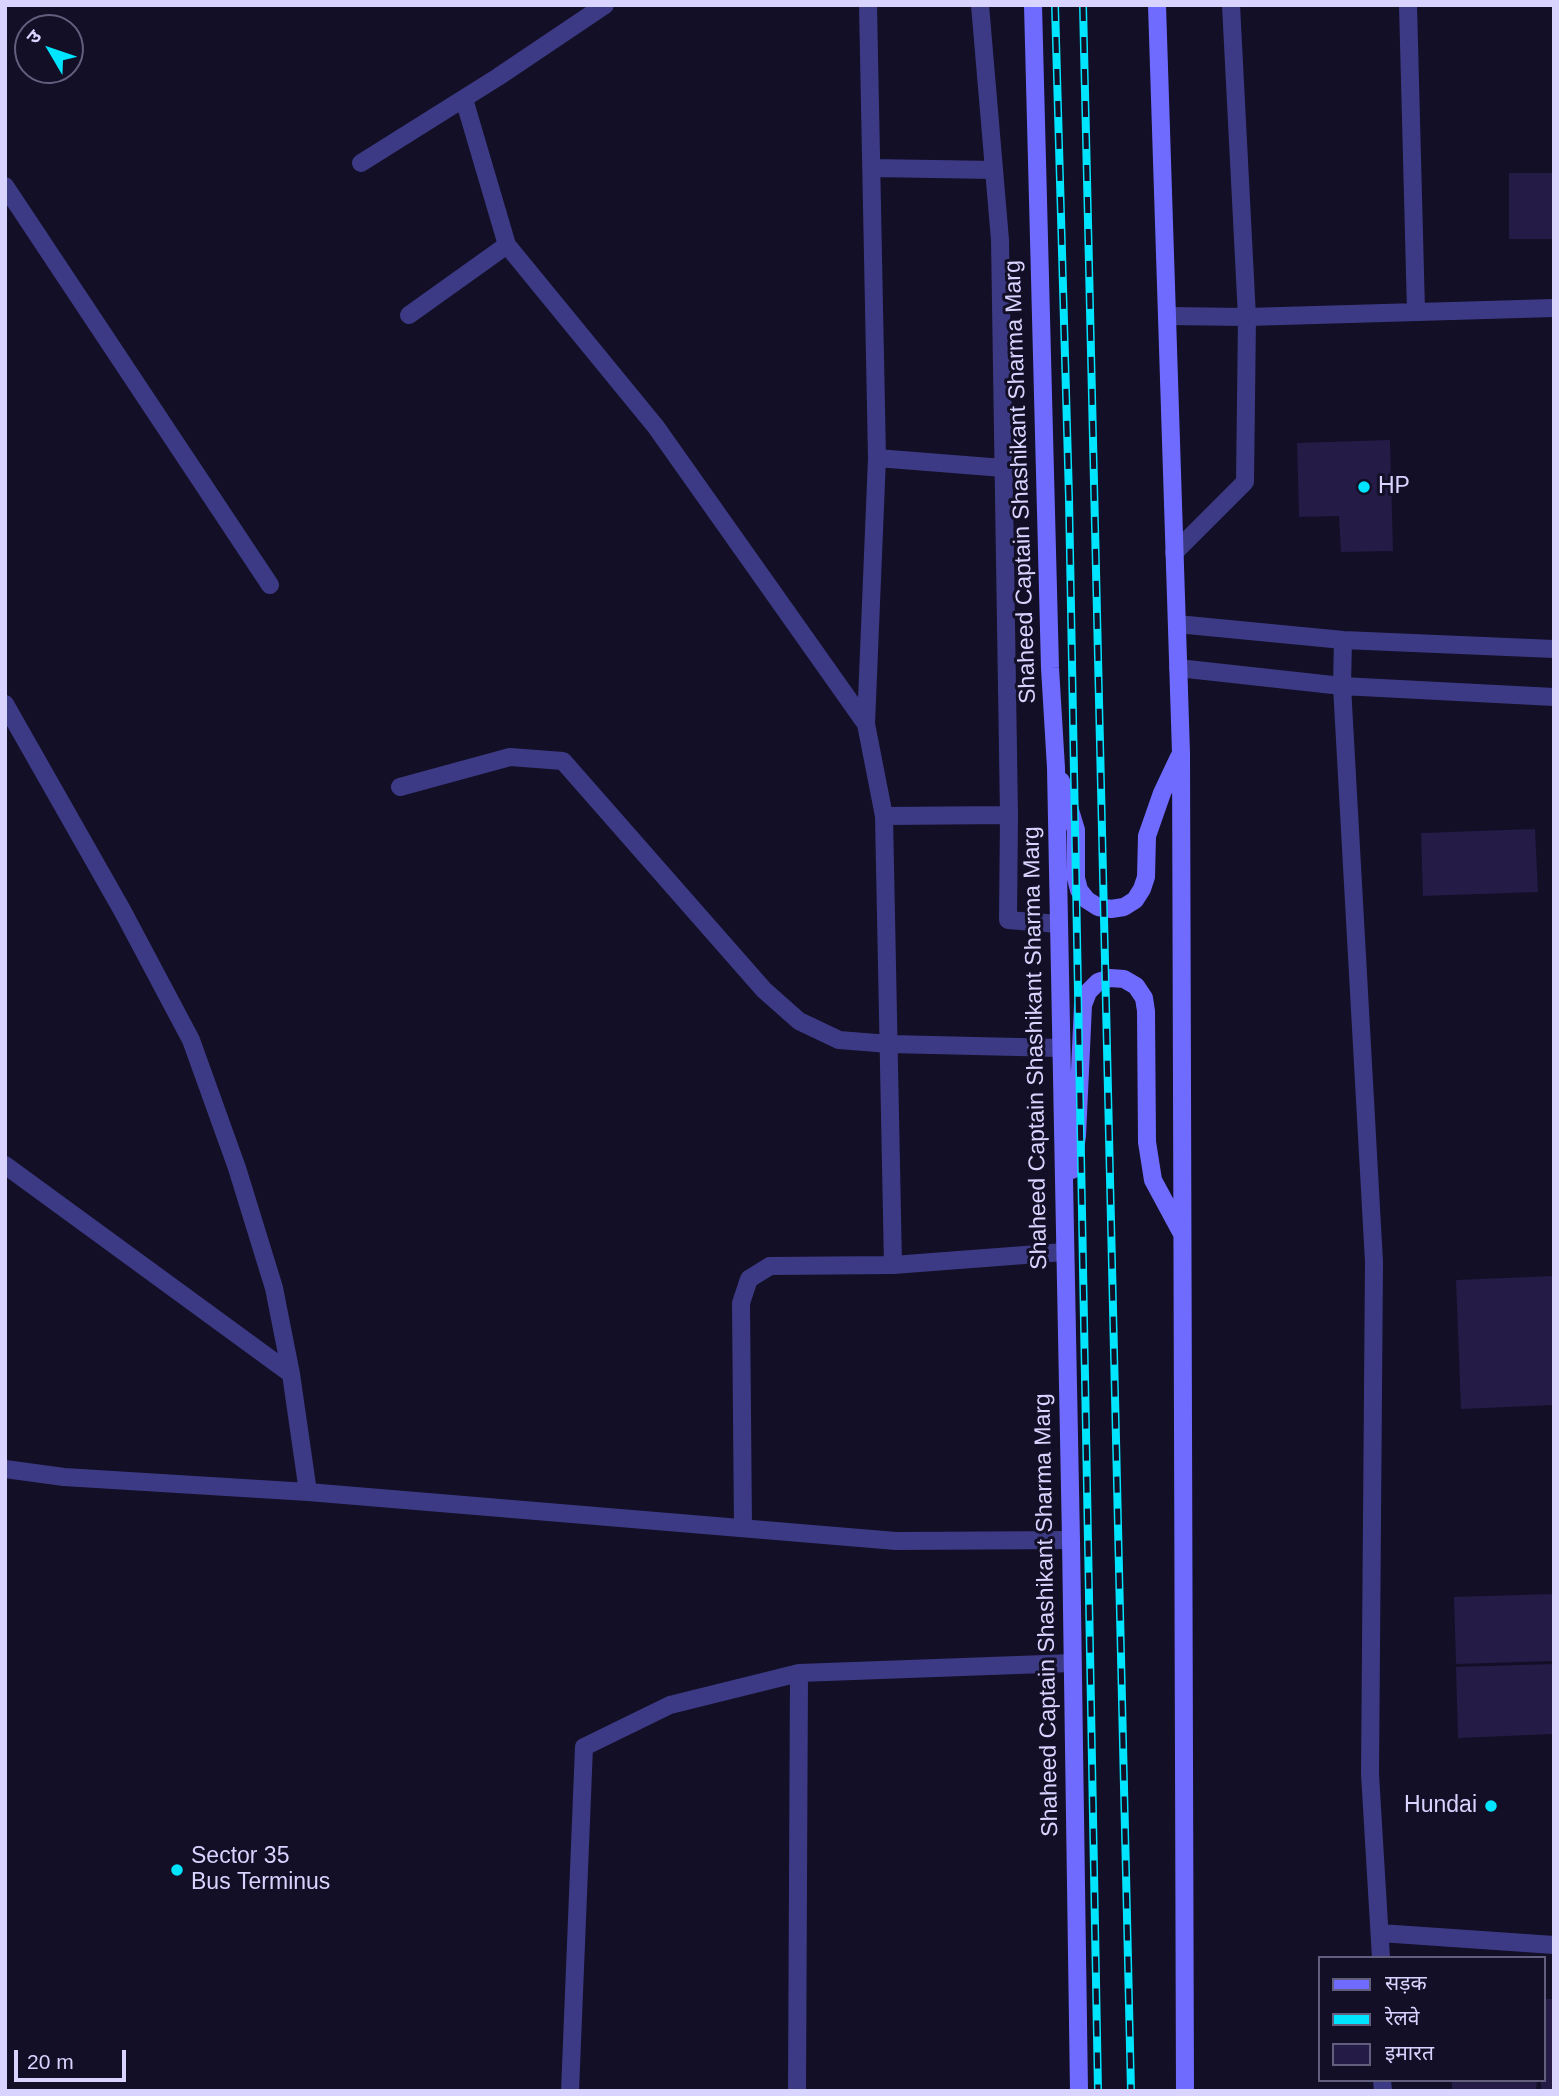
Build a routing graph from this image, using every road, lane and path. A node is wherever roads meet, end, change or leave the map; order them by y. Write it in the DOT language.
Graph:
graph roads {
  1 [pos="605,5"];
  2 [pos="868,5"];
  3 [pos="980,5"];
  4 [pos="1033,5"];
  5 [pos="1157,5"];
  6 [pos="1231,5"];
  7 [pos="1408,5"];
  8 [pos="464,99"];
  9 [pos="360,163"];
  10 [pos="873,168"];
  11 [pos="994,170"];
  12 [pos="5,186"];
  13 [pos="507,245"];
  14 [pos="1554,308"];
  15 [pos="1416,311"];
  16 [pos="409,315"];
  17 [pos="1167,316"];
  18 [pos="1247,317"];
  19 [pos="877,458"];
  20 [pos="1003,468"];
  21 [pos="1174,553"];
  22 [pos="270,585"];
  23 [pos="1177,624"];
  24 [pos="1343,640"];
  25 [pos="1554,649"];
  26 [pos="1178,668"];
  27 [pos="1342,686"];
  28 [pos="1554,697"];
  29 [pos="5,704"];
  30 [pos="866,724"];
  31 [pos="1181,753"];
  32 [pos="1056,768"];
  33 [pos="400,787"];
  34 [pos="1009,815"];
  35 [pos="884,816"];
  36 [pos="1058,924"];
  37 [pos="888,1044"];
  38 [pos="1061,1048"];
  39 [pos="5,1165"];
  40 [pos="1064,1223"];
  41 [pos="1182,1235"];
  42 [pos="1064,1252"];
  43 [pos="893,1265"];
  44 [pos="291,1374"];
  45 [pos="5,1469"];
  46 [pos="308,1492"];
  47 [pos="743,1528"];
  48 [pos="1071,1540"];
  49 [pos="1072,1663"];
  50 [pos="799,1673"];
  51 [pos="1380,1933"];
  52 [pos="1554,1945"];
  53 [pos="1381,1956"];
  54 [pos="570,2091"];
  55 [pos="797,2091"];
  56 [pos="1079,2091"];
  57 [pos="1185,2091"];
  1 -- 8 [label="street"];
  2 -- 10 [label="street"];
  3 -- 11 [label="street"];
  4 -- 32 [label="main road, Shaheed Captain Shashikant Sharma Marg"];
  5 -- 17 [label="main road"];
  6 -- 18 [label="street"];
  7 -- 15 [label="street"];
  8 -- 9 [label="street"];
  8 -- 13 [label="street"];
  10 -- 11 [label="street"];
  10 -- 19 [label="street"];
  11 -- 20 [label="street"];
  12 -- 22 [label="street"];
  13 -- 16 [label="street"];
  13 -- 30 [label="street"];
  14 -- 15 [label="street"];
  15 -- 18 [label="street"];
  17 -- 18 [label="street"];
  17 -- 21 [label="main road"];
  18 -- 21 [label="street"];
  19 -- 20 [label="street"];
  19 -- 30 [label="street"];
  20 -- 34 [label="street"];
  21 -- 23 [label="main road"];
  23 -- 24 [label="street"];
  23 -- 26 [label="main road"];
  24 -- 25 [label="street"];
  24 -- 27 [label="street"];
  26 -- 27 [label="street"];
  26 -- 31 [label="main road"];
  27 -- 28 [label="street"];
  27 -- 51 [label="street"];
  29 -- 44 [label="street"];
  30 -- 35 [label="street"];
  31 -- 32 [label="main road"];
  31 -- 41 [label="main road"];
  32 -- 36 [label="main road, Shaheed Captain Shashikant Sharma Marg"];
  33 -- 37 [label="street"];
  34 -- 35 [label="street"];
  34 -- 36 [label="street"];
  35 -- 37 [label="street"];
  36 -- 38 [label="main road, Shaheed Captain Shashikant Sharma Marg"];
  37 -- 38 [label="street"];
  37 -- 43 [label="street"];
  38 -- 40 [label="main road, Shaheed Captain Shashikant Sharma Marg"];
  39 -- 44 [label="street"];
  40 -- 41 [label="main road"];
  40 -- 42 [label="main road, Shaheed Captain Shashikant Sharma Marg"];
  41 -- 57 [label="main road"];
  42 -- 43 [label="street"];
  42 -- 48 [label="main road, Shaheed Captain Shashikant Sharma Marg"];
  43 -- 47 [label="street"];
  44 -- 46 [label="street"];
  45 -- 46 [label="street"];
  46 -- 47 [label="street"];
  47 -- 48 [label="street"];
  48 -- 49 [label="main road, Shaheed Captain Shashikant Sharma Marg"];
  49 -- 50 [label="street"];
  49 -- 56 [label="main road, Shaheed Captain Shashikant Sharma Marg"];
  50 -- 54 [label="street"];
  50 -- 55 [label="street"];
  51 -- 52 [label="street"];
  51 -- 53 [label="street"];
}
